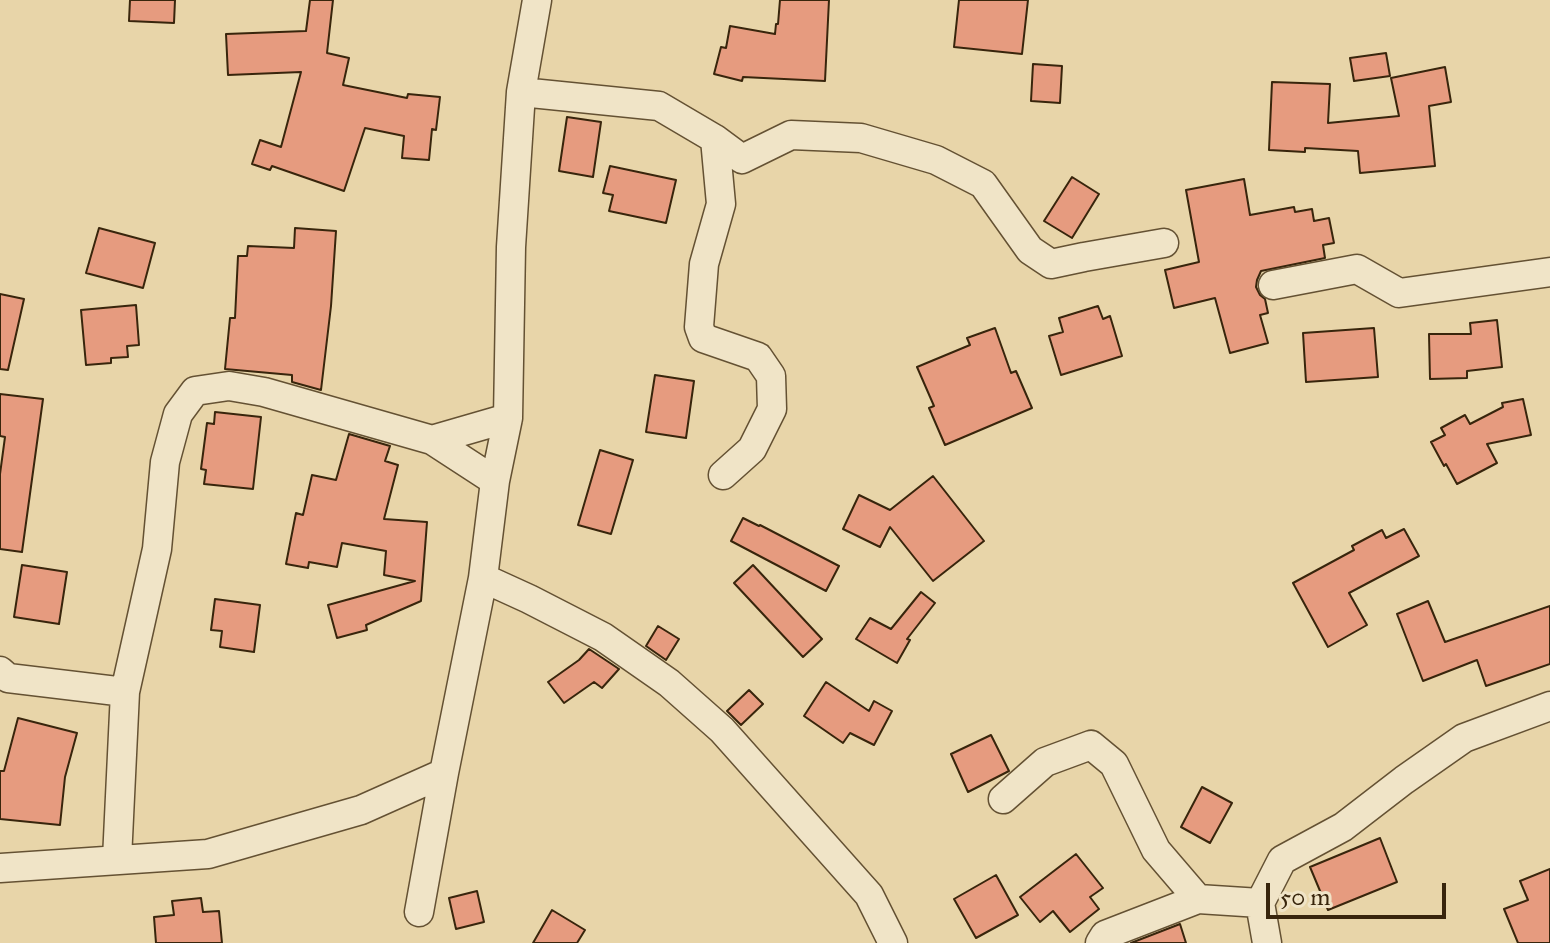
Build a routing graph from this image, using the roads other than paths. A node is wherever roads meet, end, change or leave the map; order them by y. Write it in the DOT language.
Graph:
graph roads {
  1 [pos="537,0"];
  2 [pos="521,92"];
  3 [pos="715,139"];
  4 [pos="1164,243"];
  5 [pos="1550,272"];
  6 [pos="1273,285"];
  7 [pos="508,418"];
  8 [pos="432,440"];
  9 [pos="723,475"];
  10 [pos="495,481"];
  11 [pos="483,578"];
  12 [pos="0,671"];
  13 [pos="125,692"];
  14 [pos="1550,706"];
  15 [pos="444,773"];
  16 [pos="1003,799"];
  17 [pos="117,859"];
  18 [pos="0,868"];
  19 [pos="1198,899"];
  20 [pos="1260,903"];
  21 [pos="419,912"];
  22 [pos="893,943"];
  23 [pos="1100,943"];
  24 [pos="1267,943"];
  1 -- 2 [label="street"];
  2 -- 3 [label="street"];
  2 -- 7 [label="street"];
  3 -- 4 [label="street"];
  3 -- 9 [label="street"];
  5 -- 6 [label="street"];
  7 -- 8 [label="street"];
  7 -- 10 [label="street"];
  8 -- 10 [label="street"];
  8 -- 13 [label="street"];
  10 -- 11 [label="street"];
  11 -- 15 [label="street"];
  11 -- 22 [label="street"];
  12 -- 13 [label="street"];
  13 -- 17 [label="street"];
  14 -- 20 [label="street"];
  15 -- 17 [label="street"];
  15 -- 21 [label="street"];
  16 -- 19 [label="street"];
  17 -- 18 [label="street"];
  19 -- 20 [label="street"];
  19 -- 23 [label="street"];
  20 -- 24 [label="street"];
}
